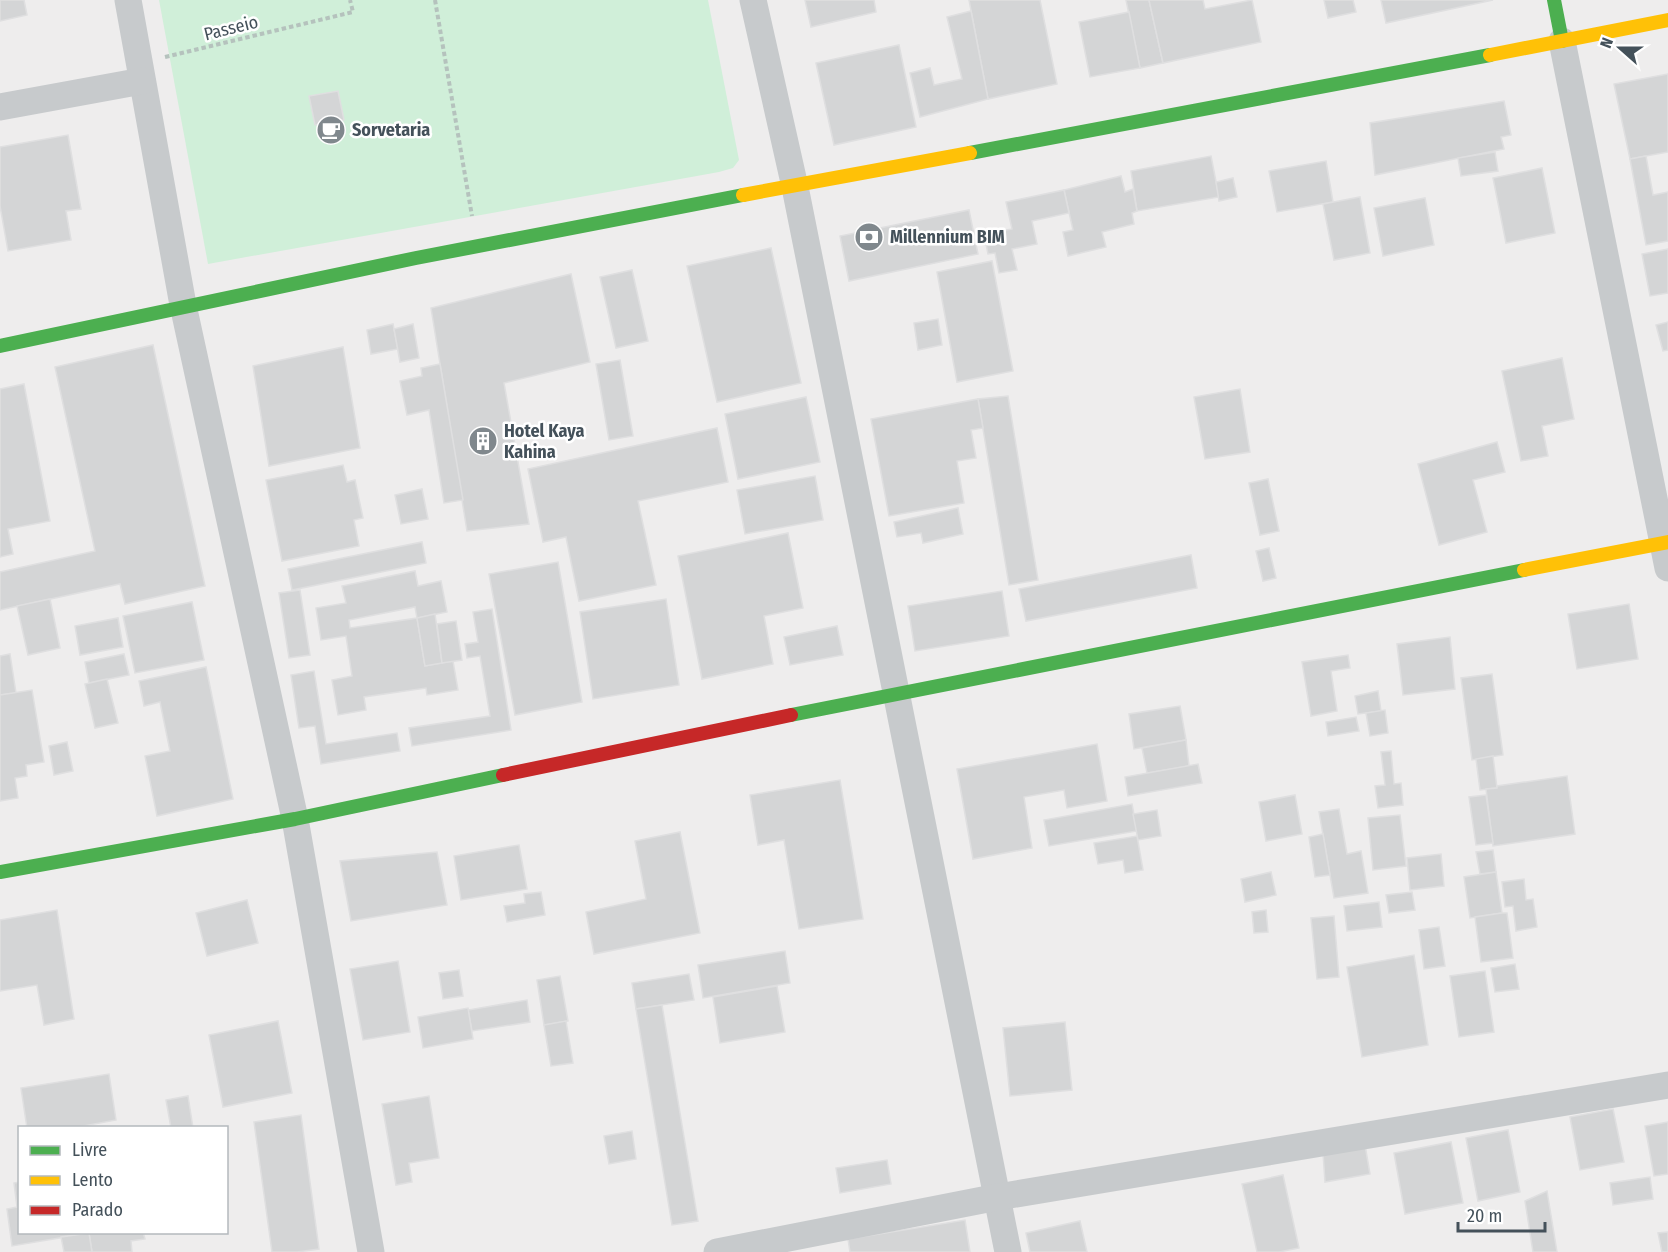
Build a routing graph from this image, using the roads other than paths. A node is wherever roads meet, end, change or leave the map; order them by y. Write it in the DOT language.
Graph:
graph roads {
  1 [pos="128,0"];
  2 [pos="753,0"];
  3 [pos="1554,0"];
  4 [pos="1668,20"];
  5 [pos="1562,41"];
  6 [pos="140,73"];
  7 [pos="0,107"];
  8 [pos="795,187"];
  9 [pos="183,305"];
  10 [pos="0,346"];
  11 [pos="1667,551"];
  12 [pos="896,693"];
  13 [pos="296,819"];
  14 [pos="0,872"];
  15 [pos="1668,1085"];
  16 [pos="998,1197"];
  17 [pos="371,1252"];
  18 [pos="717,1252"];
  19 [pos="1008,1252"];
  1 -- 6 [label="street"];
  2 -- 8 [label="street"];
  3 -- 5 [label="main road"];
  4 -- 5 [label="main road"];
  5 -- 8 [label="main road"];
  5 -- 11 [label="street"];
  6 -- 7 [label="street"];
  6 -- 9 [label="street"];
  8 -- 9 [label="main road"];
  8 -- 12 [label="street"];
  9 -- 10 [label="main road"];
  9 -- 13 [label="street"];
  11 -- 12 [label="main road"];
  12 -- 13 [label="main road"];
  12 -- 16 [label="street"];
  13 -- 14 [label="main road"];
  13 -- 17 [label="street"];
  15 -- 16 [label="street"];
  16 -- 18 [label="street"];
  16 -- 19 [label="street"];
}
